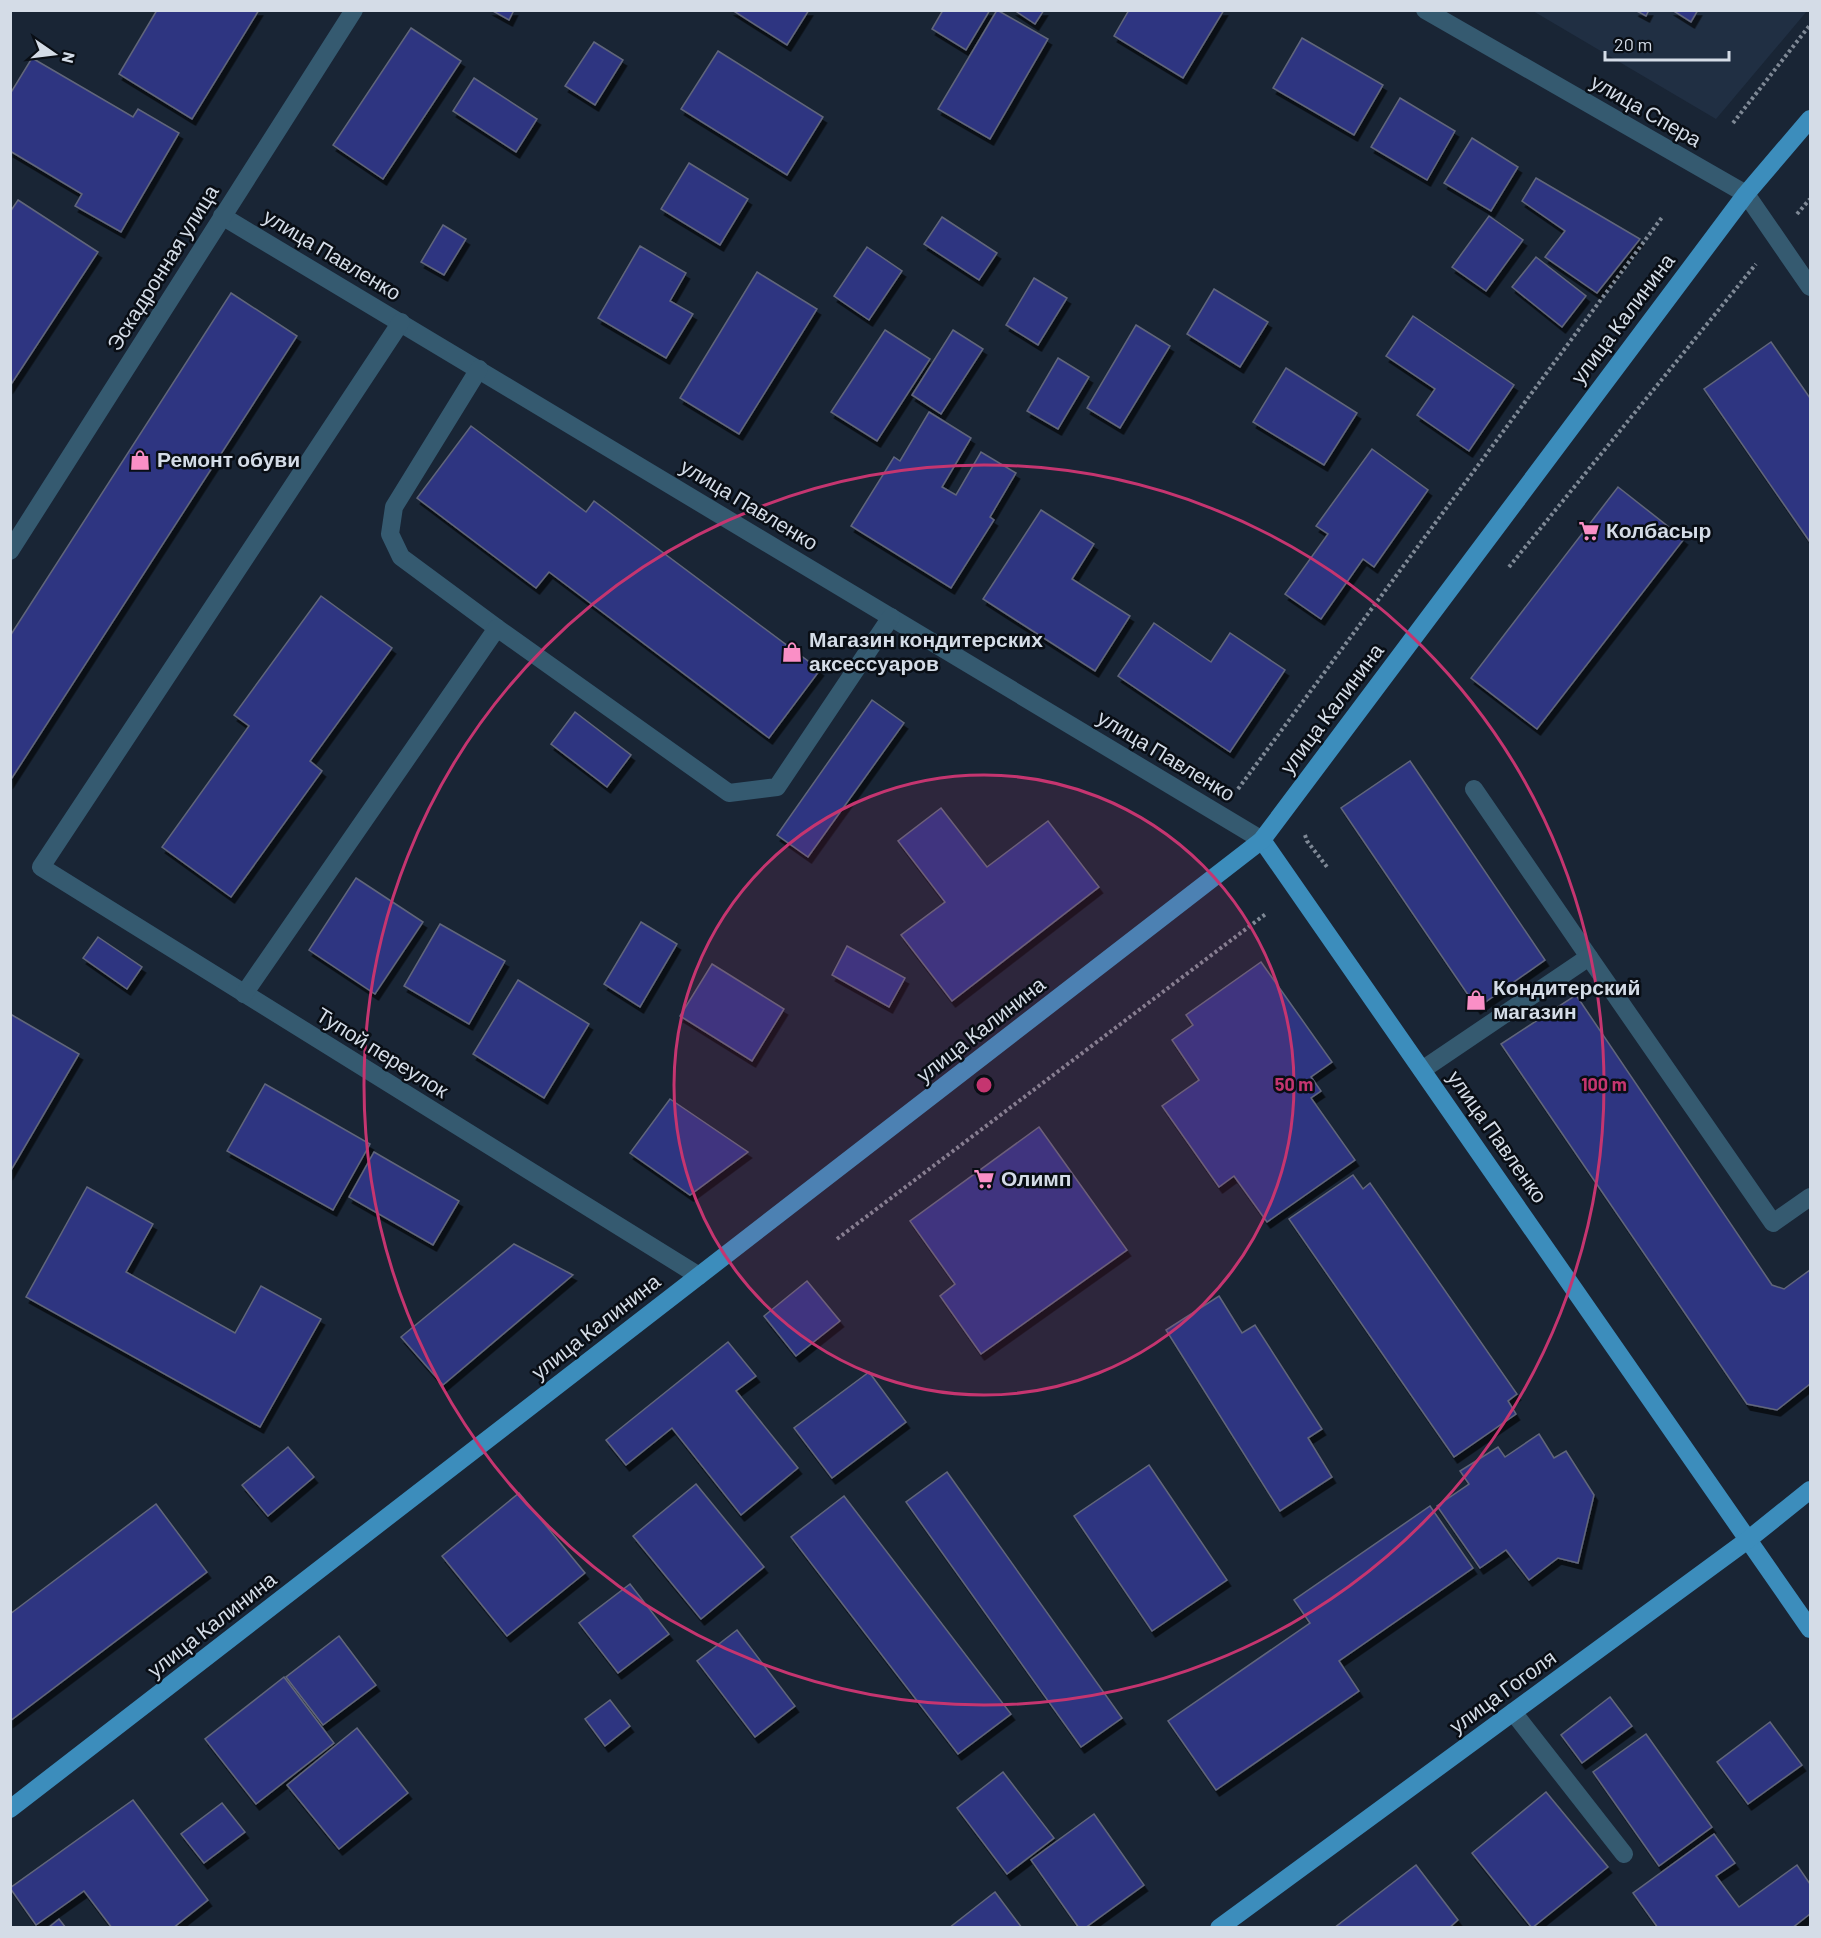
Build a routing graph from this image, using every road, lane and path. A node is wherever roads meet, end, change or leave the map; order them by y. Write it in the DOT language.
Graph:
graph roads {
  1 [pos="354,10"];
  2 [pos="1425,10"];
  3 [pos="1810,25"];
  4 [pos="1810,119"];
  5 [pos="1733,123"];
  6 [pos="1746,194"];
  7 [pos="1810,199"];
  8 [pos="222,216"];
  9 [pos="1662,216"];
  10 [pos="1777,239"];
  11 [pos="1810,287"];
  12 [pos="401,322"];
  13 [pos="479,369"];
  14 [pos="10,551"];
  15 [pos="1505,572"];
  16 [pos="891,617"];
  17 [pos="497,628"];
  18 [pos="1474,789"];
  19 [pos="1220,814"];
  20 [pos="1303,826"];
  21 [pos="1262,840"];
  22 [pos="1327,867"];
  23 [pos="1267,913"];
  24 [pos="1589,957"];
  25 [pos="244,994"];
  26 [pos="1422,1070"];
  27 [pos="1810,1197"];
  28 [pos="837,1239"];
  29 [pos="699,1276"];
  30 [pos="1810,1490"];
  31 [pos="1749,1539"];
  32 [pos="1810,1629"];
  33 [pos="1513,1712"];
  34 [pos="10,1809"];
  35 [pos="1624,1854"];
  36 [pos="1219,1928"];
  1 -- 8 [label="street, Эскадронная улица"];
  2 -- 6 [label="street, улица Спера"];
  3 -- 5 [label="path"];
  4 -- 6 [label="main road, улица Калинина"];
  6 -- 10 [label="street, улица Спера"];
  6 -- 21 [label="main road, улица Калинина"];
  7 -- 10 [label="path"];
  8 -- 12 [label="street, улица Павленко"];
  8 -- 14 [label="street, Эскадронная улица"];
  9 -- 19 [label="path"];
  10 -- 11 [label="street, улица Спера"];
  10 -- 15 [label="path"];
  12 -- 13 [label="street, улица Павленко"];
  12 -- 25 [label="street, Тупой переулок"];
  13 -- 16 [label="street, улица Павленко"];
  13 -- 17 [label="street"];
  16 -- 17 [label="street"];
  16 -- 19 [label="street, улица Павленко"];
  17 -- 25 [label="street"];
  18 -- 24 [label="street"];
  19 -- 21 [label="street, улица Павленко"];
  20 -- 22 [label="path"];
  21 -- 26 [label="main road, улица Павленко"];
  21 -- 29 [label="main road, улица Калинина"];
  23 -- 28 [label="path"];
  24 -- 26 [label="street"];
  24 -- 27 [label="street"];
  25 -- 29 [label="street, Тупой переулок"];
  26 -- 31 [label="main road, улица Павленко"];
  29 -- 34 [label="main road, улица Калинина"];
  30 -- 31 [label="main road, улица Гоголя"];
  31 -- 32 [label="main road, улица Павленко"];
  31 -- 33 [label="main road, улица Гоголя"];
  33 -- 35 [label="street"];
  33 -- 36 [label="main road, улица Гоголя"];
}
